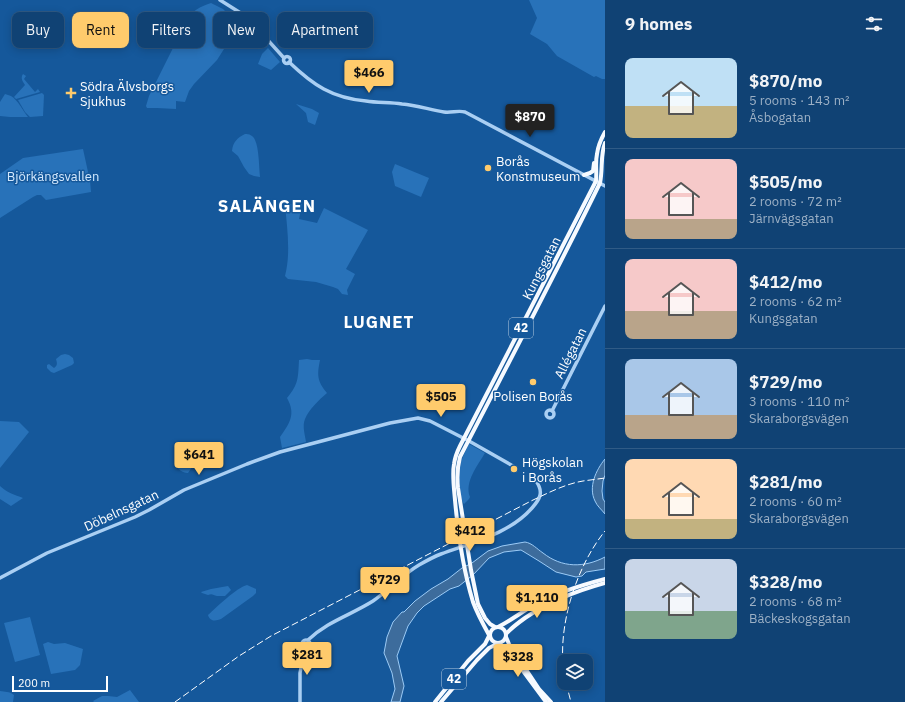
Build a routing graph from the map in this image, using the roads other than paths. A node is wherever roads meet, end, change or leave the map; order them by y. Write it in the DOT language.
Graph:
graph roads {
  1 [pos="220,0"];
  2 [pos="605,132"];
  3 [pos="605,143"];
  4 [pos="596,157"];
  5 [pos="584,174"];
  6 [pos="598,182"];
  7 [pos="605,186"];
  8 [pos="605,306"];
  9 [pos="552,411"];
  10 [pos="466,440"];
  11 [pos="513,466"];
  12 [pos="536,481"];
  13 [pos="0,578"];
  14 [pos="605,579"];
  15 [pos="605,583"];
  16 [pos="580,588"];
  17 [pos="562,594"];
  18 [pos="480,614"];
  19 [pos="497,627"];
  20 [pos="489,635"];
  21 [pos="506,635"];
  22 [pos="498,644"];
  23 [pos="300,702"];
  24 [pos="435,702"];
  25 [pos="441,702"];
  26 [pos="546,702"];
  27 [pos="551,702"];
  1 -- 5 [label="street"];
  2 -- 4 [label="main road, 42"];
  3 -- 6 [label="main road, 42"];
  4 -- 5 [label="main road"];
  4 -- 6 [label="main road, 42"];
  5 -- 6 [label="street"];
  6 -- 7 [label="street"];
  6 -- 10 [label="main road, Kungsgatan / 42"];
  8 -- 9 [label="street, Allégatan"];
  10 -- 11 [label="street"];
  10 -- 13 [label="street, Döbelnsgatan"];
  10 -- 18 [label="main road, Kungsgatan / 42"];
  10 -- 18 [label="main road, Kungsgatan / 42"];
  12 -- 23 [label="street"];
  14 -- 16 [label="main road"];
  15 -- 16 [label="main road"];
  16 -- 17 [label="main road"];
  17 -- 19 [label="main road"];
  17 -- 21 [label="main road"];
  18 -- 19 [label="main road, Kungsgatan / 42"];
  18 -- 20 [label="main road, Kungsgatan / 42"];
  19 -- 20 [label="main road, 42"];
  19 -- 21 [label="main road, 42"];
  20 -- 22 [label="main road, 42"];
  20 -- 24 [label="main road, 42"];
  21 -- 22 [label="main road, 42"];
  21 -- 27 [label="main road"];
  22 -- 25 [label="main road, 42"];
  22 -- 26 [label="main road"];
}
